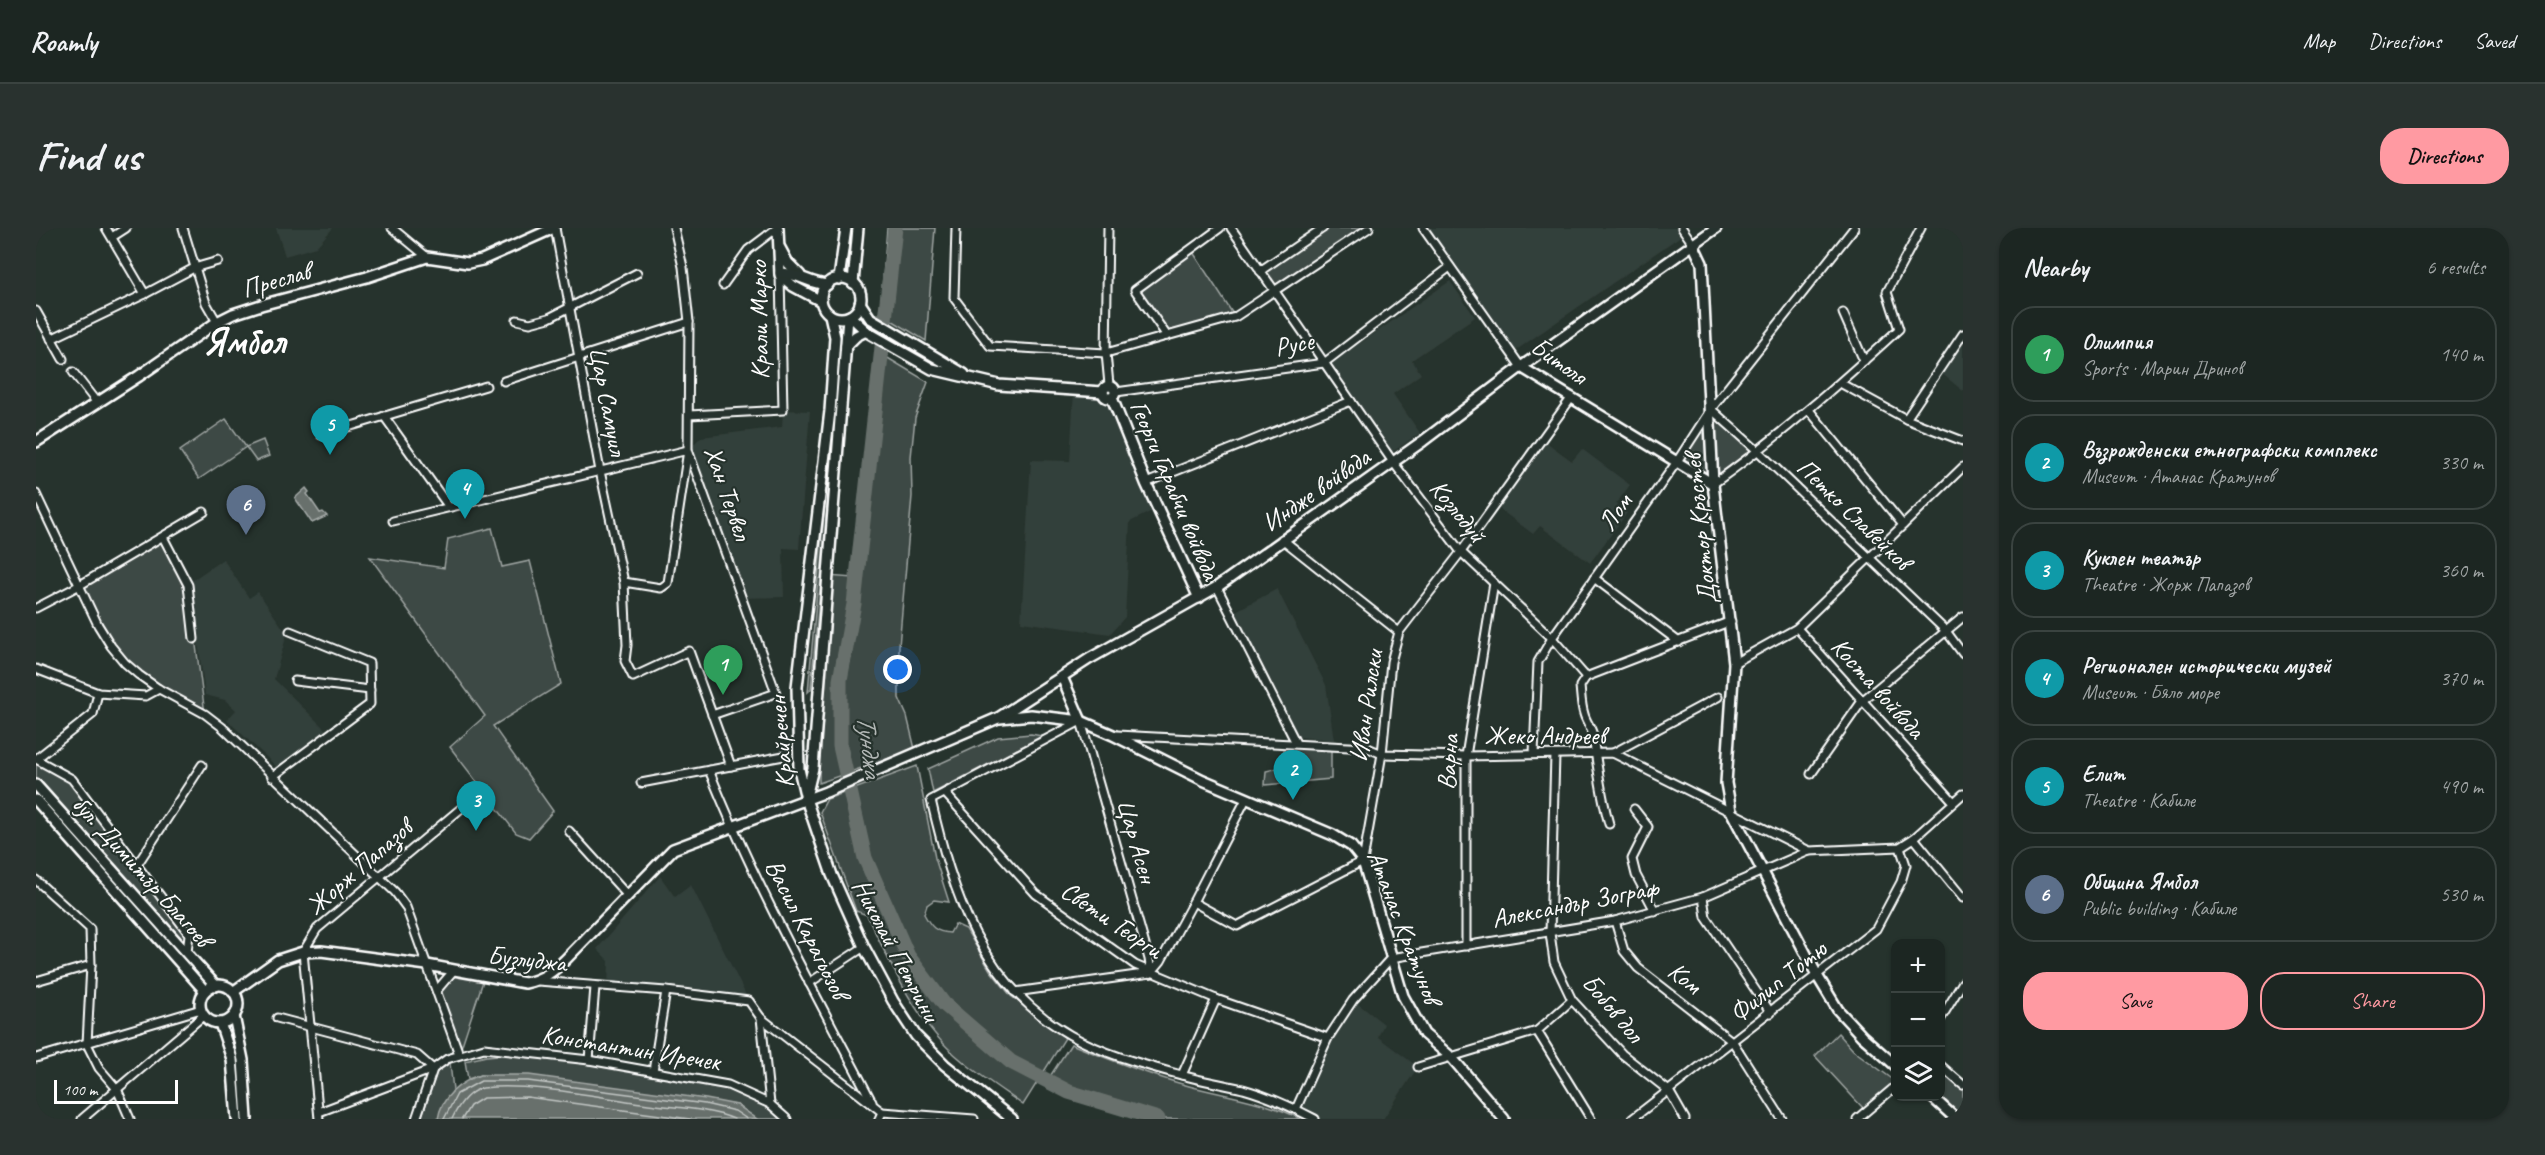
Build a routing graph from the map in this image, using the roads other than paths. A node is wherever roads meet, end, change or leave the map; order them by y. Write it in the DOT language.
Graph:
graph roads {
  1 [pos="106,228"];
  2 [pos="126,228"];
  3 [pos="183,228"];
  4 [pos="392,228"];
  5 [pos="555,228"];
  6 [pos="674,228"];
  7 [pos="778,228"];
  8 [pos="846,228"];
  9 [pos="858,228"];
  10 [pos="956,228"];
  11 [pos="1108,228"];
  12 [pos="1220,228"];
  13 [pos="1231,228"];
  14 [pos="1323,228"];
  15 [pos="1369,228"];
  16 [pos="1423,228"];
  17 [pos="1682,228"];
  18 [pos="1716,228"];
  19 [pos="1854,228"];
  20 [pos="1921,228"];
  21 [pos="111,237"];
  22 [pos="1693,244"];
  23 [pos="779,245"];
  24 [pos="427,257"];
  25 [pos="218,261"];
  26 [pos="1450,267"];
  27 [pos="194,268"];
  28 [pos="1260,271"];
  29 [pos="637,273"];
  30 [pos="780,274"];
  31 [pos="839,279"];
  32 [pos="809,282"];
  33 [pos="853,283"];
  34 [pos="723,285"];
  35 [pos="827,285"];
  36 [pos="1275,292"];
  37 [pos="145,294"];
  38 [pos="821,301"];
  39 [pos="860,303"];
  40 [pos="569,307"];
  41 [pos="36,311"];
  42 [pos="1843,313"];
  43 [pos="830,315"];
  44 [pos="849,317"];
  45 [pos="517,320"];
  46 [pos="217,322"];
  47 [pos="689,322"];
  48 [pos="867,331"];
  49 [pos="1963,333"];
  50 [pos="1167,336"];
  51 [pos="51,339"];
  52 [pos="846,346"];
  53 [pos="1106,353"];
  54 [pos="579,357"];
  55 [pos="63,358"];
  56 [pos="1864,361"];
  57 [pos="1324,363"];
  58 [pos="1521,367"];
  59 [pos="72,372"];
  60 [pos="504,381"];
  61 [pos="973,381"];
  62 [pos="1840,383"];
  63 [pos="486,386"];
  64 [pos="1110,392"];
  65 [pos="1572,397"];
  66 [pos="1351,401"];
  67 [pos="97,403"];
  68 [pos="1711,409"];
  69 [pos="1809,410"];
  70 [pos="688,415"];
  71 [pos="384,416"];
  72 [pos="1906,419"];
  73 [pos="321,435"];
  74 [pos="1963,441"];
  75 [pos="36,442"];
  76 [pos="688,450"];
  77 [pos="1759,452"];
  78 [pos="1393,462"];
  79 [pos="1676,463"];
  80 [pos="1963,467"];
  81 [pos="600,471"];
  82 [pos="1146,483"];
  83 [pos="1713,484"];
  84 [pos="36,494"];
  85 [pos="449,507"];
  86 [pos="204,512"];
  87 [pos="393,520"];
  88 [pos="1903,525"];
  89 [pos="163,537"];
  90 [pos="1282,539"];
  91 [pos="1461,552"];
  92 [pos="1868,558"];
  93 [pos="1594,578"];
  94 [pos="624,582"];
  95 [pos="1494,583"];
  96 [pos="80,585"];
  97 [pos="1217,587"];
  98 [pos="1199,598"];
  99 [pos="36,608"];
  100 [pos="1963,618"];
  101 [pos="1731,621"];
  102 [pos="1797,628"];
  103 [pos="290,631"];
  104 [pos="1946,631"];
  105 [pos="1399,632"];
  106 [pos="1552,638"];
  107 [pos="194,639"];
  108 [pos="1678,642"];
  109 [pos="1963,654"];
  110 [pos="1734,663"];
  111 [pos="36,669"];
  112 [pos="1062,677"];
  113 [pos="1586,677"];
  114 [pos="295,681"];
  115 [pos="159,689"];
  116 [pos="370,690"];
  117 [pos="98,693"];
  118 [pos="1718,697"];
  119 [pos="1862,701"];
  120 [pos="712,715"];
  121 [pos="998,718"];
  122 [pos="1081,721"];
  123 [pos="1113,735"];
  124 [pos="1296,742"];
  125 [pos="1613,753"];
  126 [pos="1382,754"];
  127 [pos="1533,754"];
  128 [pos="1594,754"];
  129 [pos="789,755"];
  130 [pos="1555,755"];
  131 [pos="1466,756"];
  132 [pos="36,759"];
  133 [pos="202,765"];
  134 [pos="731,766"];
  135 [pos="710,770"];
  136 [pos="1811,774"];
  137 [pos="272,777"];
  138 [pos="641,783"];
  139 [pos="36,785"];
  140 [pos="483,790"];
  141 [pos="945,793"];
  142 [pos="1963,794"];
  143 [pos="806,799"];
  144 [pos="1246,799"];
  145 [pos="36,800"];
  146 [pos="1953,801"];
  147 [pos="1634,809"];
  148 [pos="1731,811"];
  149 [pos="1609,824"];
  150 [pos="732,827"];
  151 [pos="569,831"];
  152 [pos="1914,838"];
  153 [pos="1900,848"];
  154 [pos="1809,851"];
  155 [pos="1363,861"];
  156 [pos="137,865"];
  157 [pos="1763,873"];
  158 [pos="378,877"];
  159 [pos="36,880"];
  160 [pos="628,896"];
  161 [pos="1703,897"];
  162 [pos="1963,898"];
  163 [pos="1194,902"];
  164 [pos="1655,910"];
  165 [pos="1615,921"];
  166 [pos="1550,933"];
  167 [pos="1466,946"];
  168 [pos="864,947"];
  169 [pos="303,952"];
  170 [pos="187,953"];
  171 [pos="1391,958"];
  172 [pos="91,965"];
  173 [pos="427,965"];
  174 [pos="454,970"];
  175 [pos="1151,974"];
  176 [pos="1818,977"];
  177 [pos="36,981"];
  178 [pos="538,981"];
  179 [pos="1963,982"];
  180 [pos="809,983"];
  181 [pos="216,986"];
  182 [pos="595,987"];
  183 [pos="437,990"];
  184 [pos="205,991"];
  185 [pos="666,991"];
  186 [pos="233,992"];
  187 [pos="1015,992"];
  188 [pos="1216,999"];
  189 [pos="1572,1000"];
  190 [pos="202,1012"];
  191 [pos="1771,1013"];
  192 [pos="1945,1013"];
  193 [pos="234,1016"];
  194 [pos="277,1018"];
  195 [pos="761,1018"];
  196 [pos="220,1023"];
  197 [pos="310,1026"];
  198 [pos="1537,1031"];
  199 [pos="1328,1038"];
  200 [pos="1733,1042"];
  201 [pos="87,1044"];
  202 [pos="459,1054"];
  203 [pos="36,1058"];
  204 [pos="1452,1058"];
  205 [pos="589,1060"];
  206 [pos="1891,1062"];
  207 [pos="1418,1067"];
  208 [pos="433,1068"];
  209 [pos="1945,1069"];
  210 [pos="653,1071"];
  211 [pos="1182,1075"];
  212 [pos="1963,1085"];
  213 [pos="117,1089"];
  214 [pos="1891,1090"];
  215 [pos="1669,1091"];
  216 [pos="1936,1101"];
  217 [pos="770,1104"];
  218 [pos="873,1104"];
  219 [pos="1296,1109"];
  220 [pos="319,1115"];
  221 [pos="880,1115"];
  222 [pos="1008,1118"];
  223 [pos="82,1119"];
  224 [pos="130,1119"];
  225 [pos="237,1119"];
  226 [pos="247,1119"];
  227 [pos="416,1119"];
  228 [pos="787,1119"];
  229 [pos="974,1119"];
  230 [pos="1315,1119"];
  231 [pos="1504,1119"];
  232 [pos="1591,1119"];
  233 [pos="1632,1119"];
  234 [pos="1685,1119"];
  235 [pos="1782,1119"];
  236 [pos="1857,1119"];
  237 [pos="1956,1119"];
  1 -- 21 [label="street"];
  2 -- 21 [label="street"];
  3 -- 27 [label="street"];
  4 -- 24 [label="street"];
  5 -- 24 [label="street, Преслав"];
  5 -- 40 [label="street, Цар Самуил"];
  6 -- 47 [label="street, Хан Тервел"];
  7 -- 23 [label="street, Крали Марко"];
  7 -- 34 [label="street"];
  8 -- 31 [label="street"];
  9 -- 33 [label="street"];
  10 -- 53 [label="street"];
  11 -- 53 [label="street"];
  12 -- 50 [label="street"];
  13 -- 28 [label="street, Козлодуй"];
  14 -- 28 [label="street"];
  15 -- 36 [label="street"];
  16 -- 26 [label="street, Битоля"];
  17 -- 22 [label="street"];
  18 -- 22 [label="street, Индже войвода"];
  19 -- 68 [label="street, Лом"];
  20 -- 56 [label="street"];
  21 -- 37 [label="street"];
  22 -- 58 [label="street, Индже войвода"];
  22 -- 68 [label="street, Доктор Кръстев"];
  23 -- 30 [label="street, Крали Марко"];
  23 -- 32 [label="street"];
  24 -- 46 [label="street, Преслав"];
  25 -- 27 [label="street"];
  26 -- 57 [label="street, Русе"];
  26 -- 58 [label="street, Битоля"];
  27 -- 37 [label="street"];
  27 -- 46 [label="street"];
  28 -- 36 [label="street, Козлодуй"];
  29 -- 40 [label="street"];
  30 -- 32 [label="street"];
  30 -- 38 [label="street"];
  30 -- 70 [label="street, Крали Марко"];
  31 -- 33 [label="street"];
  31 -- 35 [label="street"];
  32 -- 35 [label="street"];
  33 -- 39 [label="street"];
  35 -- 38 [label="street"];
  36 -- 50 [label="street"];
  36 -- 57 [label="street, Козлодуй"];
  37 -- 51 [label="street"];
  38 -- 43 [label="street"];
  39 -- 44 [label="street"];
  39 -- 61 [label="street"];
  40 -- 45 [label="street"];
  40 -- 54 [label="street, Цар Самуил"];
  41 -- 51 [label="street"];
  42 -- 56 [label="street"];
  43 -- 44 [label="street"];
  43 -- 143 [label="street, Крайречен"];
  44 -- 48 [label="street"];
  44 -- 52 [label="street, Крайречен"];
  46 -- 67 [label="street, Преслав"];
  47 -- 54 [label="street"];
  47 -- 70 [label="street, Хан Тервел"];
  48 -- 52 [label="street"];
  48 -- 61 [label="street, Русе"];
  49 -- 72 [label="street"];
  50 -- 53 [label="street"];
  51 -- 55 [label="street"];
  52 -- 143 [label="street, Крайречен"];
  53 -- 64 [label="street"];
  54 -- 60 [label="street"];
  54 -- 81 [label="street, Цар Самуил"];
  56 -- 62 [label="street"];
  57 -- 64 [label="street, Русе"];
  57 -- 66 [label="street, Козлодуй"];
  58 -- 65 [label="street, Битоля"];
  58 -- 78 [label="street, Индже войвода"];
  59 -- 67 [label="street"];
  61 -- 64 [label="street, Русе"];
  62 -- 69 [label="street"];
  62 -- 72 [label="street"];
  63 -- 71 [label="street"];
  64 -- 82 [label="street, Георги Гарабчи войвода"];
  65 -- 79 [label="street, Битоля"];
  65 -- 91 [label="street, Иван Рилски"];
  66 -- 78 [label="street, Козлодуй"];
  66 -- 82 [label="street"];
  67 -- 75 [label="street, Преслав"];
  68 -- 77 [label="street, Петко Славейков"];
  68 -- 79 [label="street, Лом"];
  68 -- 83 [label="street, Доктор Кръстев"];
  69 -- 77 [label="street"];
  69 -- 88 [label="street"];
  70 -- 76 [label="street, Хан Тервел"];
  71 -- 73 [label="street"];
  71 -- 85 [label="street"];
  72 -- 74 [label="street"];
  76 -- 81 [label="street"];
  76 -- 94 [label="street"];
  76 -- 120 [label="street, Хан Тервел"];
  77 -- 83 [label="street"];
  77 -- 92 [label="street, Петко Славейков"];
  78 -- 90 [label="street, Индже войвода"];
  78 -- 91 [label="street, Козлодуй"];
  79 -- 83 [label="street, Битоля"];
  79 -- 93 [label="street, Лом"];
  80 -- 88 [label="street"];
  81 -- 85 [label="street"];
  81 -- 94 [label="street, Цар Самуил"];
  82 -- 98 [label="street, Георги Гарабчи войвода"];
  83 -- 101 [label="street, Доктор Кръстев"];
  84 -- 96 [label="street"];
  85 -- 87 [label="street"];
  86 -- 89 [label="street"];
  88 -- 92 [label="street"];
  89 -- 96 [label="street"];
  89 -- 107 [label="street"];
  90 -- 97 [label="street, Индже войвода"];
  90 -- 105 [label="street"];
  91 -- 95 [label="street, Козлодуй"];
  91 -- 105 [label="street, Иван Рилски"];
  92 -- 102 [label="street"];
  92 -- 104 [label="street, Петко Славейков"];
  93 -- 106 [label="street, Лом"];
  93 -- 108 [label="street"];
  94 -- 120 [label="street, Цар Самуил"];
  95 -- 106 [label="street, Козлодуй"];
  95 -- 131 [label="street, Варна"];
  96 -- 99 [label="street"];
  96 -- 115 [label="street"];
  97 -- 98 [label="street, Индже войвода"];
  97 -- 124 [label="street"];
  98 -- 112 [label="street, Индже войвода"];
  100 -- 104 [label="street"];
  101 -- 108 [label="street"];
  101 -- 110 [label="street, Доктор Кръстев"];
  102 -- 110 [label="street"];
  102 -- 119 [label="street, Коста войвода"];
  103 -- 116 [label="street"];
  104 -- 109 [label="street, Петко Славейков"];
  104 -- 119 [label="street"];
  105 -- 126 [label="street, Иван Рилски"];
  106 -- 113 [label="street, Козлодуй"];
  106 -- 127 [label="street, Лом"];
  108 -- 113 [label="street"];
  110 -- 148 [label="street, Доктор Кръстев"];
  111 -- 117 [label="street"];
  112 -- 121 [label="street, Индже войвода"];
  112 -- 122 [label="street"];
  113 -- 128 [label="street"];
  114 -- 116 [label="street"];
  115 -- 117 [label="street"];
  115 -- 137 [label="street"];
  116 -- 137 [label="street"];
  117 -- 132 [label="street"];
  118 -- 125 [label="street"];
  119 -- 136 [label="street"];
  119 -- 146 [label="street, Коста войвода"];
  120 -- 134 [label="street"];
  121 -- 122 [label="street, Атанас Кратунов"];
  121 -- 143 [label="street, Индже войвода"];
  122 -- 123 [label="street, Атанас Кратунов"];
  122 -- 141 [label="street"];
  122 -- 175 [label="street, Цар Асен"];
  123 -- 124 [label="street, Жеко Андреев"];
  123 -- 144 [label="street, Атанас Кратунов"];
  124 -- 126 [label="street, Жеко Андреев"];
  125 -- 128 [label="street, Жеко Андреев"];
  125 -- 148 [label="street, Жеко Андреев"];
  126 -- 131 [label="street, Жеко Андреев"];
  126 -- 155 [label="street, Иван Рилски"];
  127 -- 130 [label="street, Жеко Андреев"];
  127 -- 131 [label="street, Жеко Андреев"];
  128 -- 130 [label="street, Жеко Андреев"];
  128 -- 149 [label="street"];
  129 -- 134 [label="street"];
  130 -- 166 [label="street, Бобов дол"];
  131 -- 167 [label="street, Варна"];
  132 -- 156 [label="street"];
  133 -- 156 [label="street"];
  134 -- 135 [label="street"];
  135 -- 138 [label="street"];
  135 -- 150 [label="street, Васил Карагьозов"];
  137 -- 158 [label="street"];
  139 -- 170 [label="street, бул. Димитър Благоев"];
  140 -- 158 [label="street, Жорж Папазов"];
  141 -- 175 [label="street, Свети Георги"];
  141 -- 187 [label="street"];
  142 -- 146 [label="street"];
  143 -- 150 [label="street, Индже войвода"];
  143 -- 168 [label="street, Николай Петрини"];
  144 -- 155 [label="street, Атанас Кратунов"];
  144 -- 163 [label="street"];
  145 -- 184 [label="street, бул. Димитър Благоев"];
  146 -- 152 [label="street"];
  147 -- 164 [label="street"];
  148 -- 154 [label="street, Жеко Андреев"];
  148 -- 157 [label="street"];
  150 -- 160 [label="street, Индже войвода"];
  150 -- 180 [label="street, Васил Карагьозов"];
  151 -- 160 [label="street"];
  152 -- 153 [label="street"];
  152 -- 162 [label="street"];
  153 -- 154 [label="street"];
  153 -- 176 [label="street, Филип Тотю"];
  154 -- 157 [label="street, Александър Зограф"];
  155 -- 163 [label="street"];
  155 -- 171 [label="street, Атанас Кратунов"];
  156 -- 170 [label="street"];
  157 -- 161 [label="street, Александър Зограф"];
  157 -- 176 [label="street"];
  158 -- 169 [label="street, Жорж Папазов"];
  158 -- 173 [label="street"];
  159 -- 172 [label="street"];
  160 -- 178 [label="street, Индже войвода"];
  161 -- 164 [label="street, Александър Зограф"];
  161 -- 191 [label="street"];
  163 -- 175 [label="street"];
  164 -- 165 [label="street, Александър Зограф"];
  165 -- 166 [label="street, Александър Зограф"];
  165 -- 200 [label="street, Ком"];
  166 -- 167 [label="street, Александър Зограф"];
  166 -- 189 [label="street, Бобов дол"];
  167 -- 171 [label="street, Александър Зограф"];
  168 -- 180 [label="street"];
  168 -- 222 [label="street, Николай Петрини"];
  169 -- 173 [label="street, Бузлуджа"];
  169 -- 186 [label="street, Жорж Папазов"];
  169 -- 197 [label="street"];
  170 -- 181 [label="street, бул. Димитър Благоев"];
  171 -- 199 [label="street"];
  171 -- 204 [label="street, Атанас Кратунов"];
  172 -- 177 [label="street"];
  172 -- 201 [label="street"];
  173 -- 174 [label="street, Бузлуджа"];
  173 -- 183 [label="street"];
  174 -- 178 [label="street, Бузлуджа"];
  174 -- 183 [label="street"];
  175 -- 187 [label="street"];
  175 -- 188 [label="street, Свети Георги"];
  176 -- 191 [label="street, Филип Тотю"];
  176 -- 206 [label="street"];
  178 -- 182 [label="street, Бузлуджа"];
  179 -- 192 [label="street"];
  180 -- 218 [label="street, Васил Карагьозов"];
  181 -- 184 [label="street"];
  181 -- 186 [label="street"];
  182 -- 185 [label="street, Бузлуджа"];
  182 -- 205 [label="street"];
  183 -- 202 [label="street"];
  184 -- 190 [label="street"];
  185 -- 195 [label="street, Бузлуджа"];
  185 -- 210 [label="street"];
  186 -- 193 [label="street"];
  187 -- 211 [label="street"];
  188 -- 199 [label="street, Свети Георги"];
  188 -- 211 [label="street"];
  189 -- 198 [label="street"];
  189 -- 215 [label="street, Бобов дол"];
  190 -- 196 [label="street"];
  190 -- 201 [label="street"];
  190 -- 213 [label="street"];
  191 -- 200 [label="street, Филип Тотю"];
  193 -- 196 [label="street"];
  193 -- 226 [label="street"];
  194 -- 197 [label="street"];
  195 -- 217 [label="street"];
  195 -- 218 [label="street"];
  196 -- 225 [label="street"];
  197 -- 208 [label="street"];
  197 -- 220 [label="street"];
  198 -- 204 [label="street"];
  198 -- 232 [label="street"];
  199 -- 219 [label="street"];
  200 -- 215 [label="street, Филип Тотю"];
  200 -- 235 [label="street, Ком"];
  201 -- 203 [label="street"];
  201 -- 213 [label="street"];
  202 -- 205 [label="street, Константин Иречек"];
  202 -- 208 [label="street, Константин Иречек"];
  204 -- 207 [label="street"];
  204 -- 231 [label="street, Атанас Кратунов"];
  205 -- 210 [label="street, Константин Иречек"];
  208 -- 220 [label="street, Константин Иречек"];
  208 -- 227 [label="street"];
  209 -- 212 [label="street"];
  210 -- 217 [label="street, Константин Иречек"];
  211 -- 219 [label="street"];
  213 -- 223 [label="street"];
  213 -- 224 [label="street"];
  214 -- 236 [label="street"];
  215 -- 233 [label="street, Филип Тотю"];
  215 -- 234 [label="street"];
  216 -- 237 [label="street"];
  217 -- 228 [label="street, Константин Иречек"];
  218 -- 221 [label="street"];
  219 -- 230 [label="street"];
  221 -- 229 [label="street"];
}
